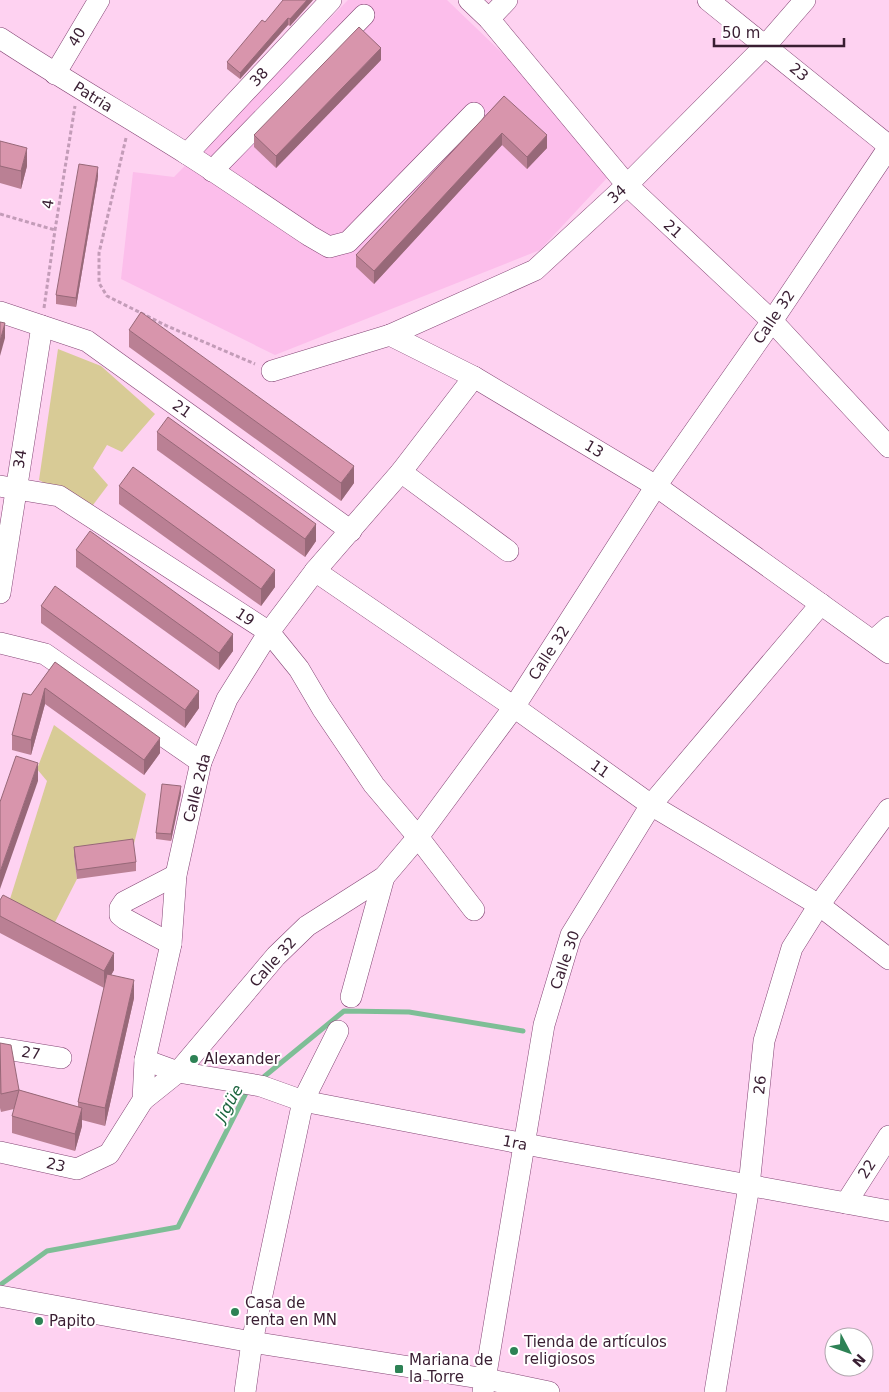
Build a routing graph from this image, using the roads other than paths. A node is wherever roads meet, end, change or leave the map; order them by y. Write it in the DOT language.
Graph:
graph roads {
  1 [pos="98,0"];
  2 [pos="331,0"];
  3 [pos="469,0"];
  4 [pos="506,0"];
  5 [pos="708,0"];
  6 [pos="804,0"];
  7 [pos="364,15"];
  8 [pos="489,19"];
  9 [pos="0,38"];
  10 [pos="766,45"];
  11 [pos="55,74"];
  12 [pos="474,113"];
  13 [pos="889,147"];
  14 [pos="187,154"];
  15 [pos="212,171"];
  16 [pos="626,185"];
  17 [pos="0,312"];
  18 [pos="772,321"];
  19 [pos="42,326"];
  20 [pos="390,335"];
  21 [pos="272,371"];
  22 [pos="474,378"];
  23 [pos="889,447"];
  24 [pos="401,472"];
  25 [pos="656,486"];
  26 [pos="8,488"];
  27 [pos="351,531"];
  28 [pos="508,551"];
  29 [pos="315,571"];
  30 [pos="0,593"];
  31 [pos="821,604"];
  32 [pos="889,627"];
  33 [pos="269,632"];
  34 [pos="0,642"];
  35 [pos="881,647"];
  36 [pos="514,707"];
  37 [pos="201,762"];
  38 [pos="651,805"];
  39 [pos="889,809"];
  40 [pos="418,837"];
  41 [pos="176,875"];
  42 [pos="384,877"];
  43 [pos="819,905"];
  44 [pos="474,910"];
  45 [pos="171,944"];
  46 [pos="889,959"];
  47 [pos="351,997"];
  48 [pos="338,1031"];
  49 [pos="0,1048"];
  50 [pos="61,1058"];
  51 [pos="145,1060"];
  52 [pos="178,1072"];
  53 [pos="143,1100"];
  54 [pos="303,1101"];
  55 [pos="889,1136"];
  56 [pos="525,1144"];
  57 [pos="0,1152"];
  58 [pos="109,1154"];
  59 [pos="749,1186"];
  60 [pos="846,1203"];
  61 [pos="889,1211"];
  62 [pos="0,1296"];
  63 [pos="252,1342"];
  64 [pos="484,1386"];
  65 [pos="245,1392"];
  66 [pos="549,1392"];
  67 [pos="715,1392"];
  1 -- 11 [label="street, 40"];
  2 -- 14 [label="street, 38"];
  3 -- 8 [label="street, 21"];
  4 -- 8 [label="street"];
  5 -- 10 [label="street, 23"];
  6 -- 10 [label="street, 34"];
  7 -- 15 [label="street"];
  8 -- 16 [label="street, 21"];
  9 -- 11 [label="street, Patria"];
  10 -- 13 [label="street, 23"];
  10 -- 16 [label="street, 34"];
  11 -- 14 [label="street, Patria"];
  12 -- 15 [label="street, Patria"];
  13 -- 18 [label="street, Calle 32"];
  14 -- 15 [label="street, Patria"];
  16 -- 18 [label="street, 21"];
  16 -- 20 [label="street, 34"];
  17 -- 19 [label="street, 21"];
  18 -- 23 [label="street, 21"];
  18 -- 25 [label="street, Calle 32"];
  19 -- 26 [label="street, 34"];
  19 -- 27 [label="street, 21"];
  20 -- 21 [label="street"];
  20 -- 22 [label="street, 13"];
  22 -- 24 [label="street"];
  22 -- 25 [label="street, 13"];
  24 -- 27 [label="street, Calle 2da"];
  24 -- 28 [label="street"];
  25 -- 31 [label="street, 13"];
  25 -- 36 [label="street, Calle 32"];
  26 -- 30 [label="street, 34"];
  26 -- 33 [label="street, 19"];
  27 -- 29 [label="street, Calle 2da"];
  29 -- 33 [label="street, Calle 2da"];
  29 -- 36 [label="street, 11"];
  31 -- 35 [label="street, 13"];
  31 -- 38 [label="street, Calle 30"];
  32 -- 35 [label="street"];
  33 -- 37 [label="street, Calle 2da"];
  33 -- 40 [label="street, 19"];
  34 -- 37 [label="street"];
  36 -- 38 [label="street, 11"];
  36 -- 40 [label="street, Calle 32"];
  37 -- 41 [label="street, Calle 2da"];
  38 -- 43 [label="street, 11"];
  38 -- 56 [label="street, Calle 30"];
  39 -- 43 [label="street, 26"];
  40 -- 42 [label="street, Calle 32"];
  40 -- 44 [label="street, 19"];
  41 -- 45 [label="street, Calle 2da"];
  41 -- 45 [label="street"];
  42 -- 47 [label="street"];
  42 -- 52 [label="street, Calle 32"];
  43 -- 46 [label="street, 11"];
  43 -- 59 [label="street, 26"];
  45 -- 51 [label="street, Calle 2da"];
  48 -- 54 [label="street"];
  49 -- 50 [label="street, 27"];
  51 -- 52 [label="street, 1ra"];
  51 -- 53 [label="street, Calle 2da"];
  52 -- 53 [label="street, Calle 32"];
  52 -- 54 [label="street, 1ra"];
  53 -- 58 [label="street, Calle 2da"];
  54 -- 56 [label="street, 1ra"];
  54 -- 63 [label="street"];
  55 -- 60 [label="street, 22"];
  56 -- 59 [label="street, 1ra"];
  56 -- 64 [label="street, Calle 30"];
  57 -- 58 [label="street, 23"];
  59 -- 60 [label="street, 1ra"];
  59 -- 67 [label="street, 26"];
  60 -- 61 [label="street, 1ra"];
  62 -- 63 [label="street"];
  63 -- 64 [label="street"];
  63 -- 65 [label="street"];
  64 -- 66 [label="street"];
}
